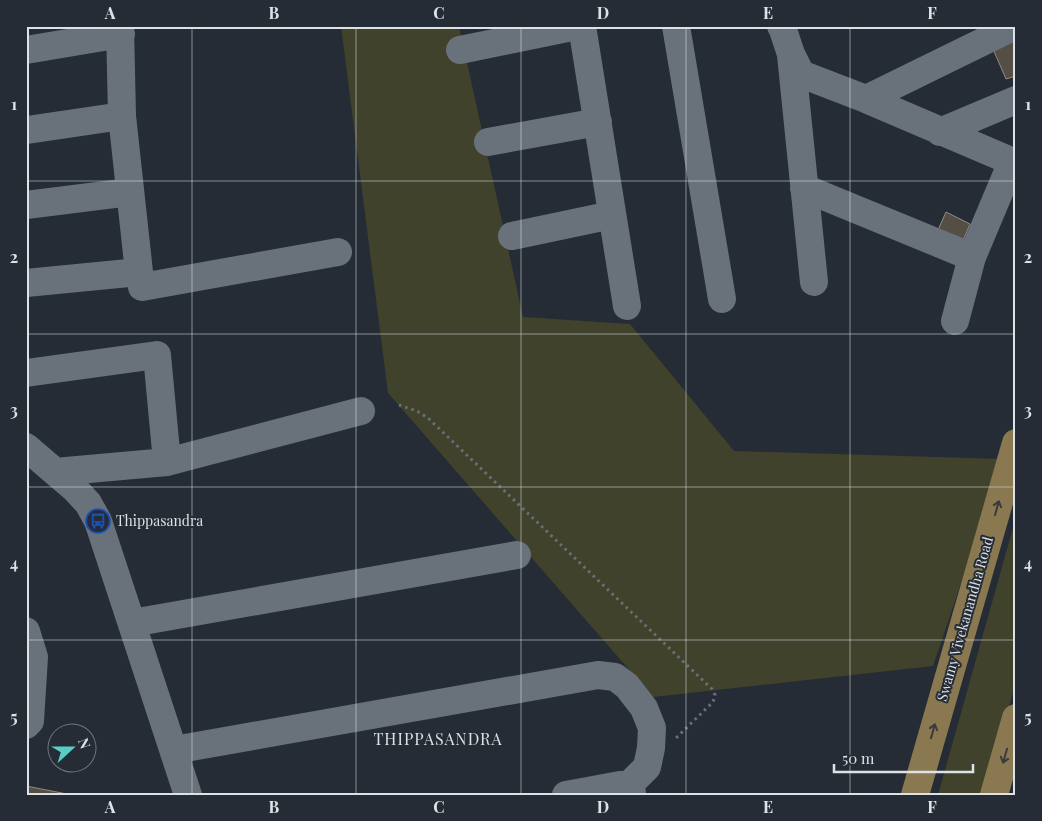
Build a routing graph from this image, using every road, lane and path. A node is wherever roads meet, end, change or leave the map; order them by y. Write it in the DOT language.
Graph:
graph roads {
  1 [pos="577,26"];
  2 [pos="582,26"];
  3 [pos="676,26"];
  4 [pos="1015,26"];
  5 [pos="120,30"];
  6 [pos="787,34"];
  7 [pos="26,50"];
  8 [pos="460,50"];
  9 [pos="866,99"];
  10 [pos="1016,100"];
  11 [pos="122,116"];
  12 [pos="598,122"];
  13 [pos="27,130"];
  14 [pos="940,132"];
  15 [pos="488,142"];
  16 [pos="1014,163"];
  17 [pos="804,188"];
  18 [pos="130,192"];
  19 [pos="26,205"];
  20 [pos="612,215"];
  21 [pos="512,236"];
  22 [pos="338,252"];
  23 [pos="972,257"];
  24 [pos="139,272"];
  25 [pos="814,282"];
  26 [pos="26,283"];
  27 [pos="722,299"];
  28 [pos="627,306"];
  29 [pos="956,321"];
  30 [pos="26,373"];
  31 [pos="398,405"];
  32 [pos="361,412"];
  33 [pos="1016,444"];
  34 [pos="26,447"];
  35 [pos="167,462"];
  36 [pos="55,472"];
  37 [pos="518,555"];
  38 [pos="132,623"];
  39 [pos="26,631"];
  40 [pos="30,657"];
  41 [pos="1016,718"];
  42 [pos="26,725"];
  43 [pos="673,741"];
  44 [pos="174,750"];
  45 [pos="632,789"];
  46 [pos="188,795"];
  47 [pos="566,795"];
  48 [pos="915,795"];
  49 [pos="994,795"];
  1 -- 8 [label="street"];
  2 -- 12 [label="street"];
  3 -- 27 [label="street"];
  4 -- 9 [label="street"];
  5 -- 7 [label="street"];
  5 -- 11 [label="street"];
  6 -- 9 [label="street"];
  6 -- 17 [label="street"];
  9 -- 14 [label="street"];
  10 -- 14 [label="street"];
  11 -- 13 [label="street"];
  11 -- 18 [label="street"];
  12 -- 15 [label="street"];
  12 -- 20 [label="street"];
  14 -- 16 [label="street"];
  16 -- 23 [label="street"];
  17 -- 23 [label="street"];
  17 -- 25 [label="street"];
  18 -- 19 [label="street"];
  18 -- 24 [label="street"];
  20 -- 21 [label="street"];
  20 -- 28 [label="street"];
  22 -- 24 [label="street"];
  23 -- 29 [label="street"];
  24 -- 26 [label="street"];
  30 -- 35 [label="street"];
  31 -- 43 [label="path"];
  32 -- 35 [label="street"];
  48 -- 33 [label="main road, Swamy Vivekanandha Road, one-way"];
  34 -- 36 [label="street"];
  35 -- 36 [label="street"];
  36 -- 38 [label="street"];
  37 -- 38 [label="street"];
  38 -- 44 [label="street"];
  39 -- 40 [label="street"];
  40 -- 42 [label="street"];
  41 -- 49 [label="main road, one-way"];
  44 -- 45 [label="street"];
  44 -- 46 [label="street"];
  45 -- 47 [label="street"];
}
